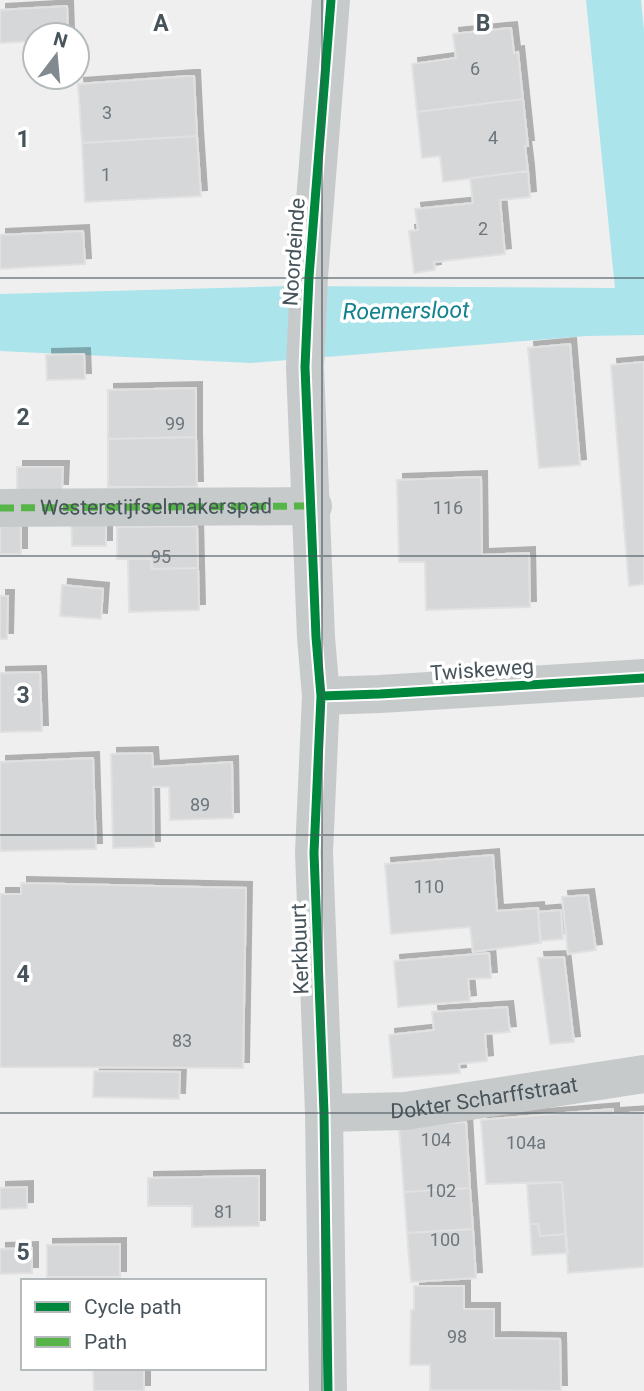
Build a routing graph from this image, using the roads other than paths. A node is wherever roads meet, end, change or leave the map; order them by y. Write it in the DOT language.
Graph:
graph roads {
  1 [pos="331,0"];
  2 [pos="313,506"];
  3 [pos="0,508"];
  4 [pos="644,678"];
  5 [pos="321,696"];
  6 [pos="644,1074"];
  7 [pos="324,1113"];
  8 [pos="328,1391"];
  1 -- 2 [label="street, Noordeinde"];
  2 -- 3 [label="street, Westerstijfselmakerspad"];
  2 -- 5 [label="street, Kerkbuurt"];
  4 -- 5 [label="street, Twiskeweg"];
  5 -- 7 [label="street, Kerkbuurt"];
  6 -- 7 [label="street, Dokter Scharffstraat"];
  7 -- 8 [label="street, Kerkbuurt"];
}
